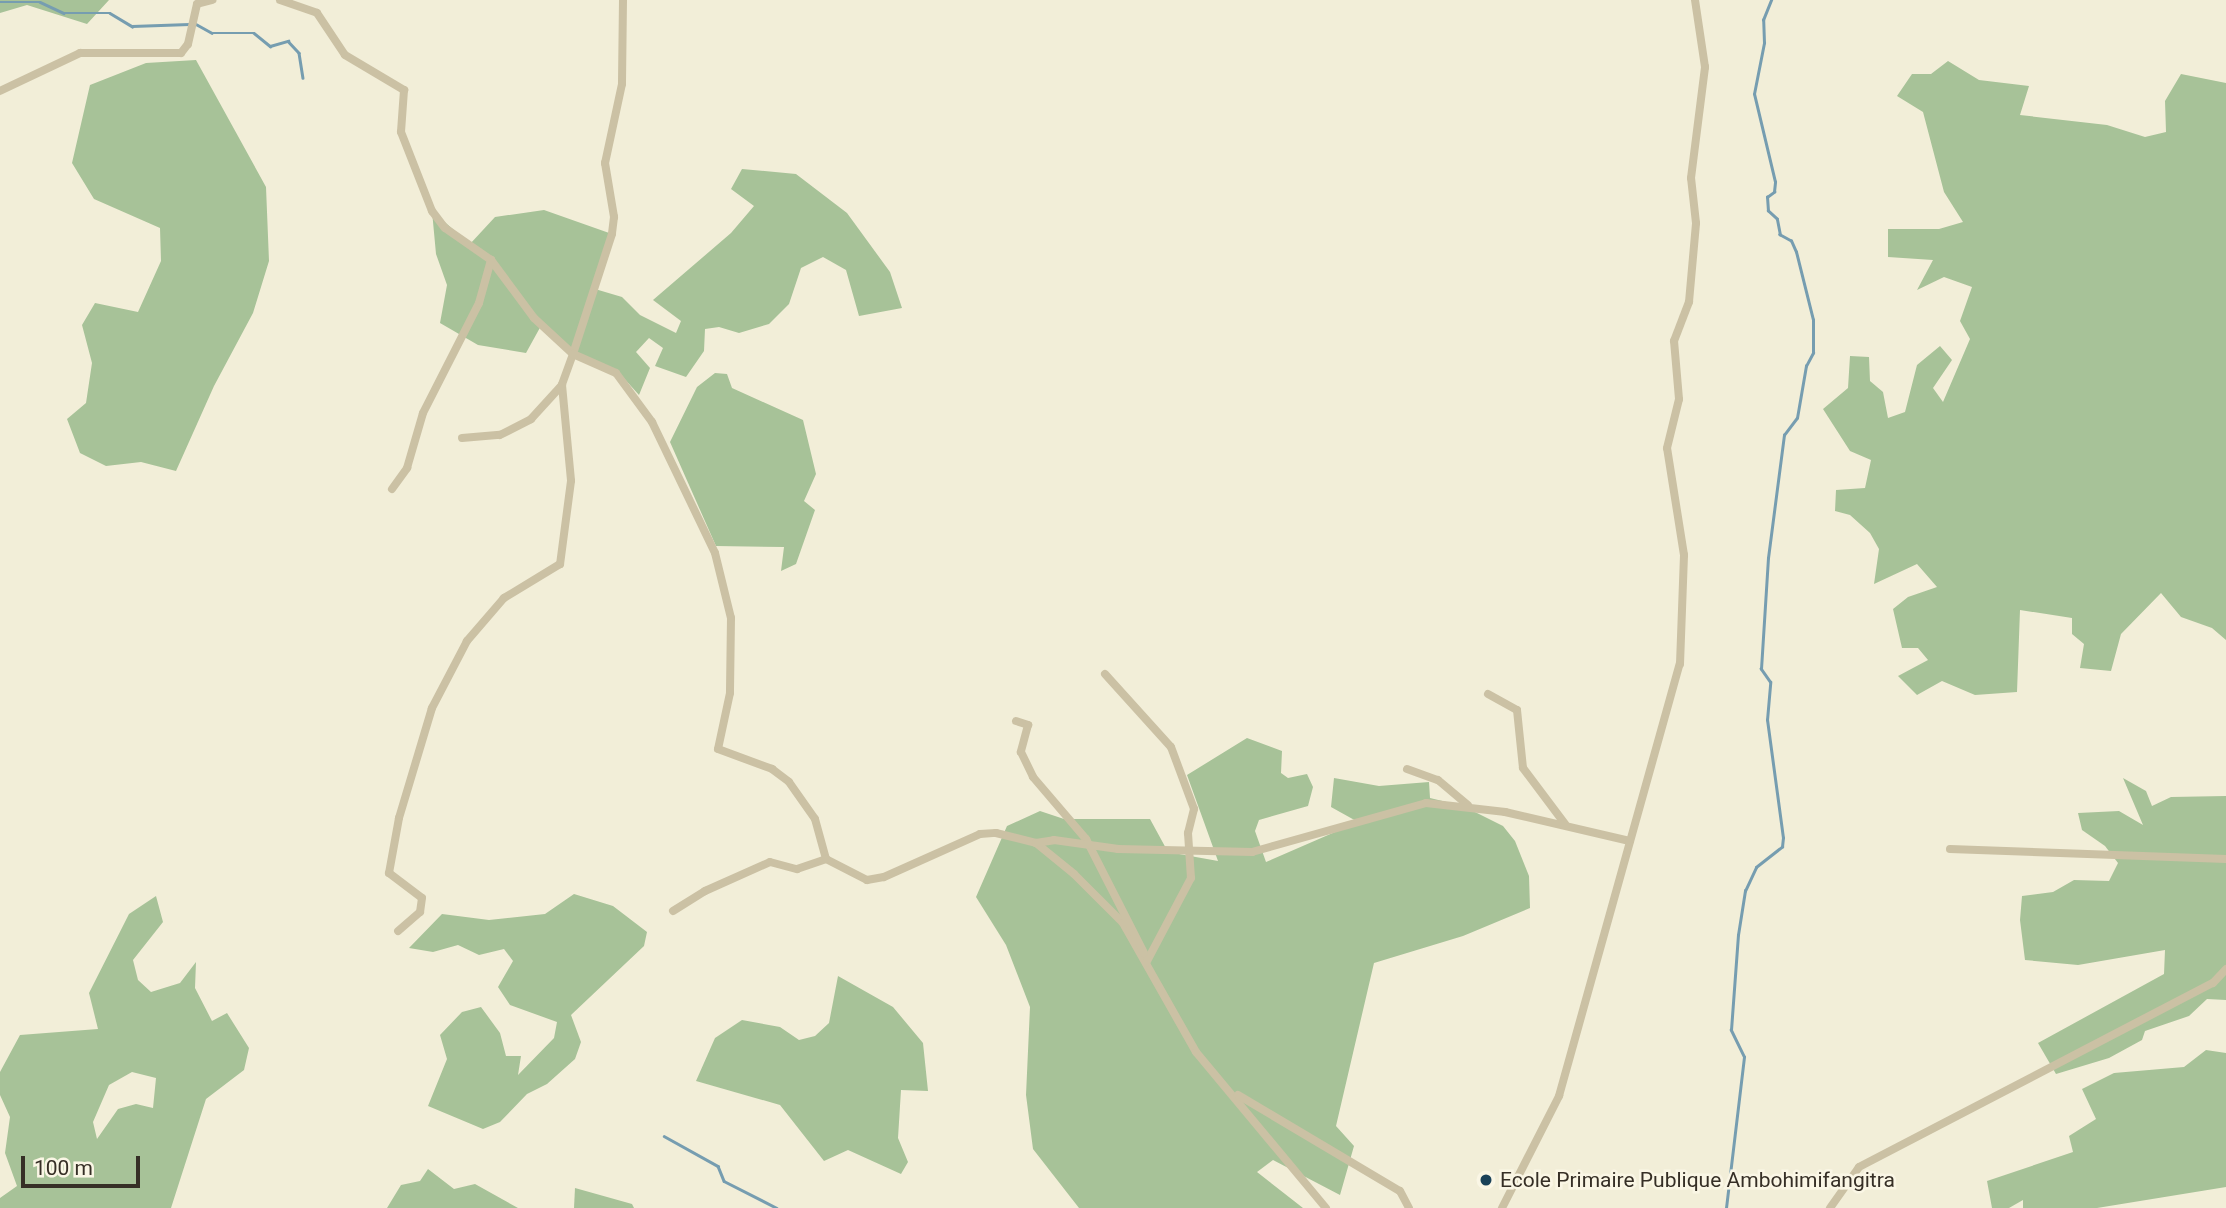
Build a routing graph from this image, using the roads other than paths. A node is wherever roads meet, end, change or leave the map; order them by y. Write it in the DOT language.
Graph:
graph roads {
  1 [pos="212,0"];
  2 [pos="280,0"];
  3 [pos="624,0"];
  4 [pos="1695,0"];
  5 [pos="0,91"];
  6 [pos="491,260"];
  7 [pos="573,354"];
  8 [pos="562,385"];
  9 [pos="462,438"];
  10 [pos="392,489"];
  11 [pos="1105,674"];
  12 [pos="1488,694"];
  13 [pos="1016,721"];
  14 [pos="1407,769"];
  15 [pos="1468,805"];
  16 [pos="1566,825"];
  17 [pos="1630,841"];
  18 [pos="1036,843"];
  19 [pos="1091,846"];
  20 [pos="1950,849"];
  21 [pos="1191,853"];
  22 [pos="826,859"];
  23 [pos="2226,859"];
  24 [pos="673,911"];
  25 [pos="398,931"];
  26 [pos="1146,963"];
  27 [pos="2226,969"];
  28 [pos="1229,1090"];
  29 [pos="1326,1208"];
  30 [pos="1409,1208"];
  31 [pos="1502,1208"];
  32 [pos="1830,1208"];
  1 -- 5 [label="street"];
  2 -- 6 [label="street"];
  3 -- 7 [label="street"];
  4 -- 17 [label="street"];
  6 -- 7 [label="street"];
  6 -- 10 [label="street"];
  7 -- 8 [label="street"];
  7 -- 22 [label="street"];
  8 -- 9 [label="street"];
  8 -- 25 [label="street"];
  11 -- 21 [label="street"];
  12 -- 16 [label="street"];
  13 -- 19 [label="street"];
  14 -- 15 [label="street"];
  15 -- 16 [label="street"];
  15 -- 21 [label="street"];
  16 -- 17 [label="street"];
  17 -- 31 [label="street"];
  18 -- 19 [label="street"];
  18 -- 22 [label="street"];
  18 -- 26 [label="street"];
  19 -- 21 [label="street"];
  19 -- 26 [label="street"];
  20 -- 23 [label="street"];
  21 -- 26 [label="street"];
  22 -- 24 [label="street"];
  26 -- 28 [label="street"];
  27 -- 32 [label="street"];
  28 -- 29 [label="street"];
  28 -- 30 [label="street"];
}
